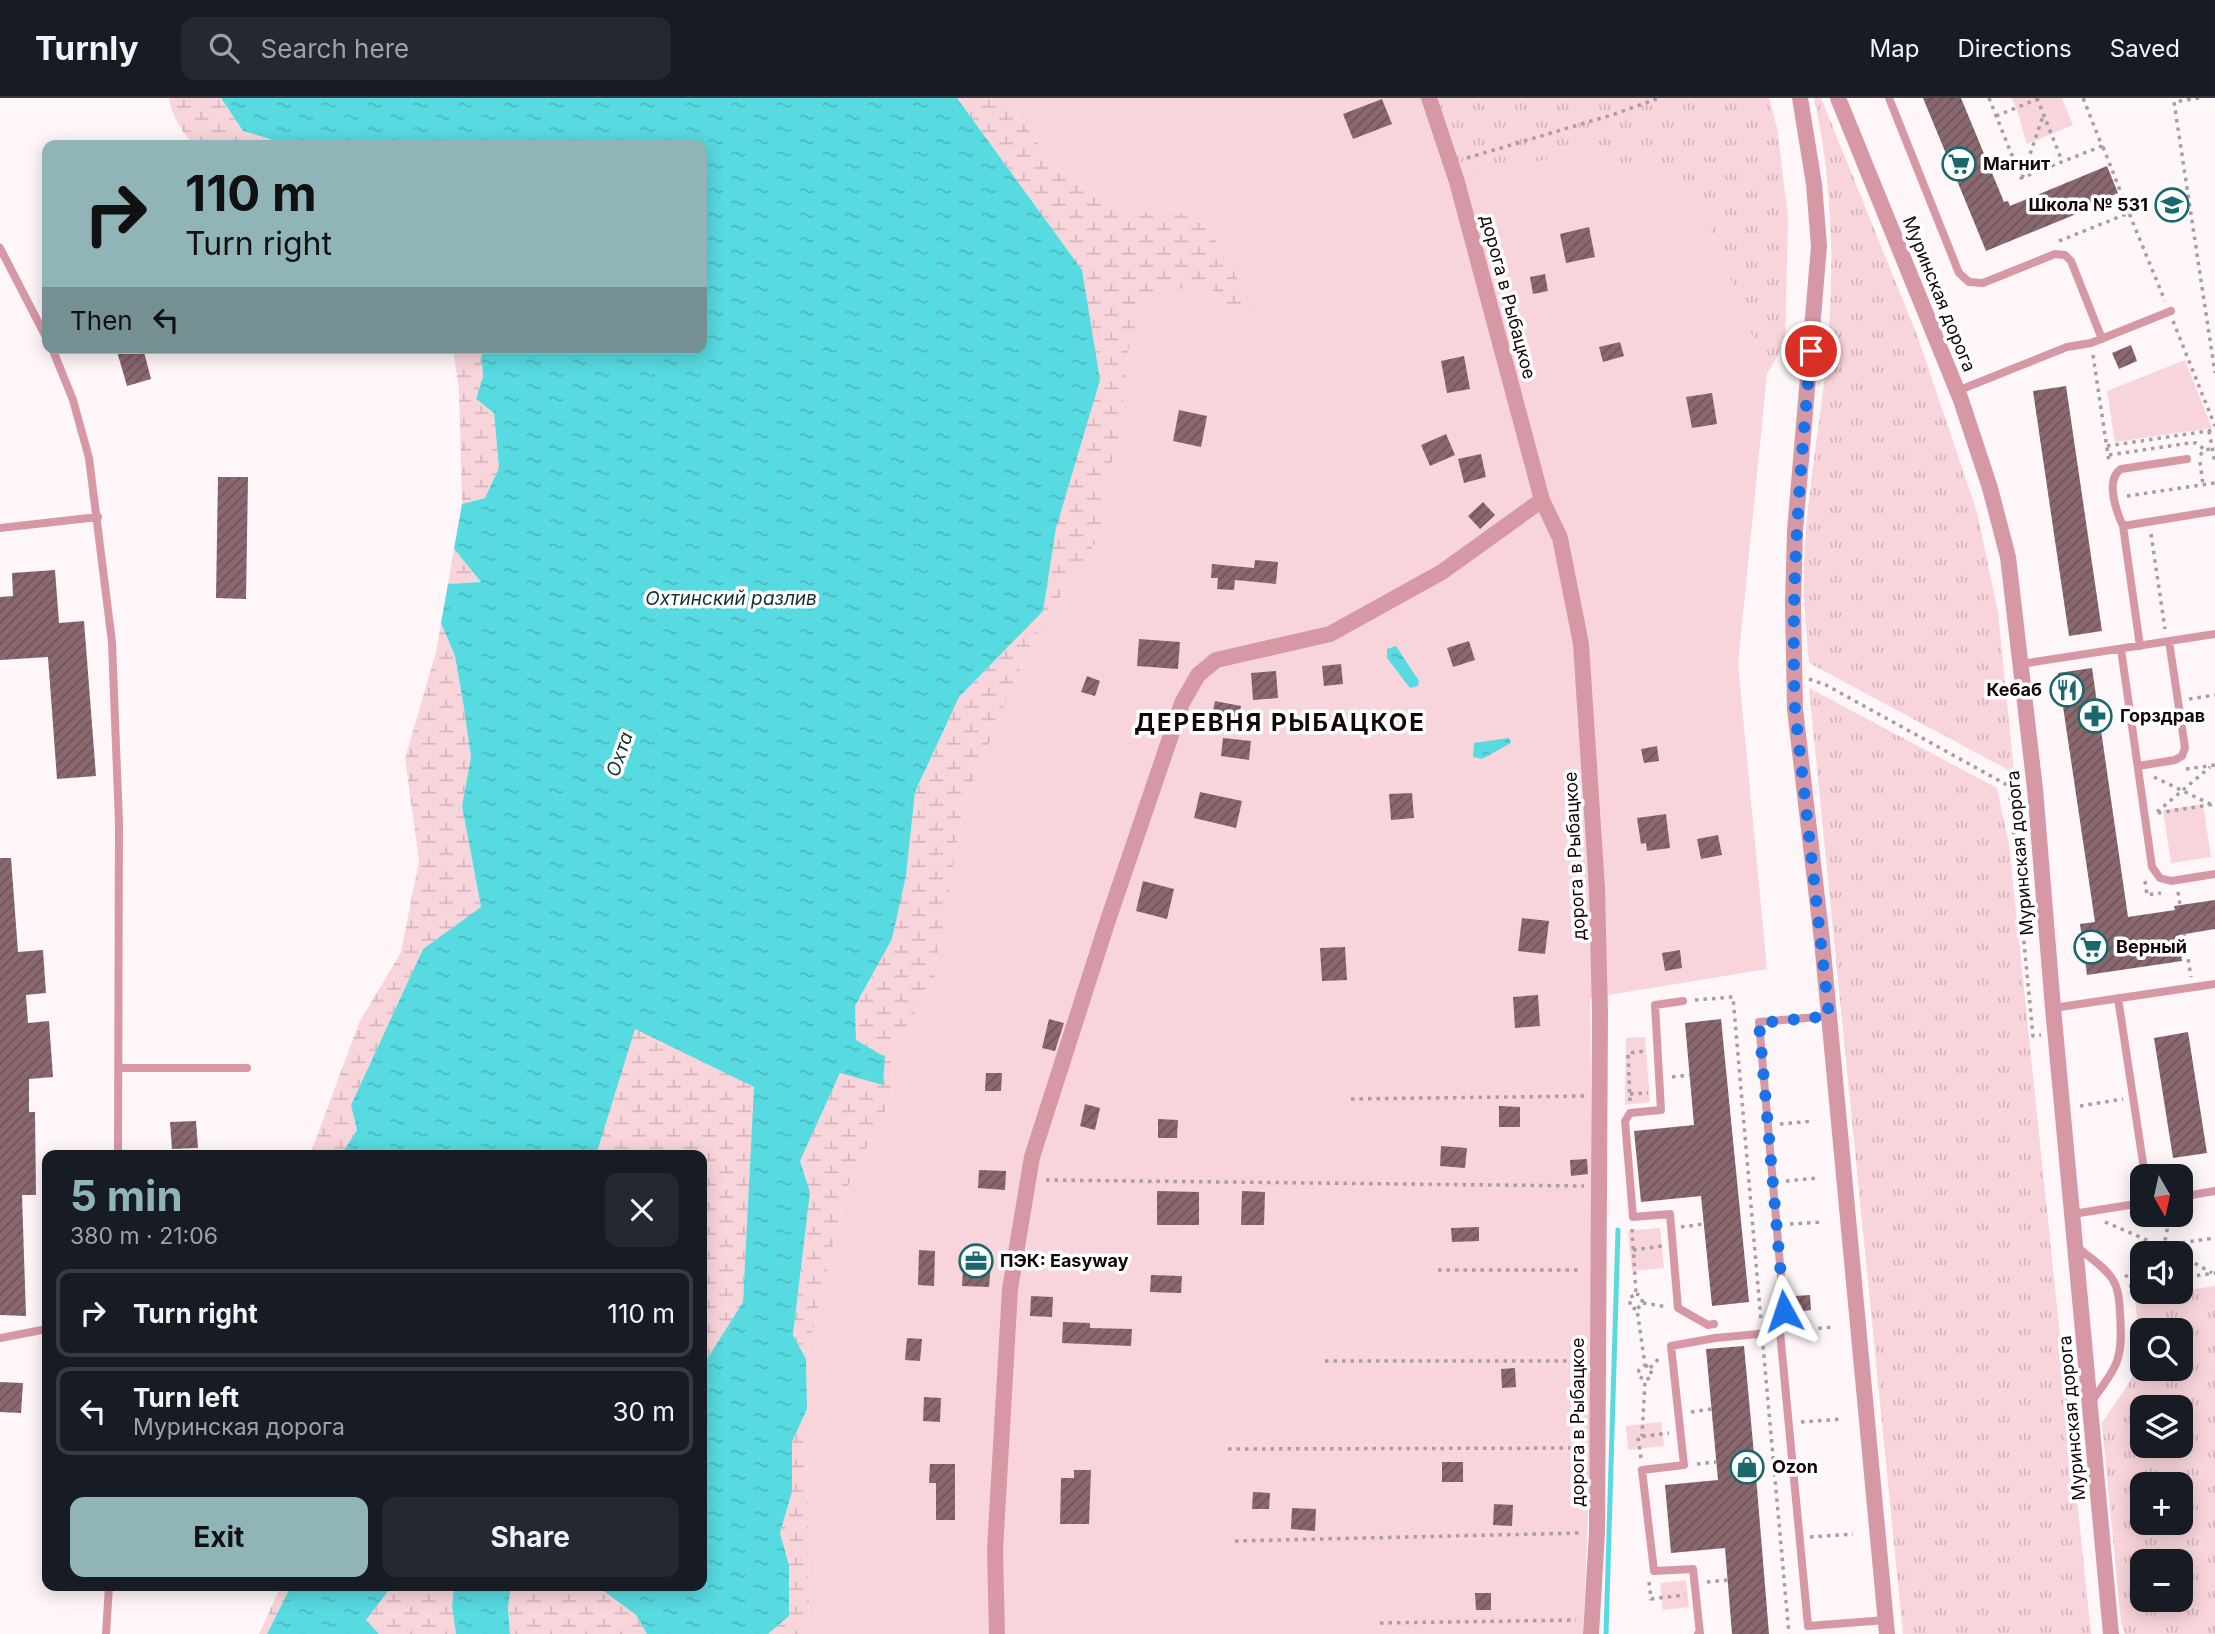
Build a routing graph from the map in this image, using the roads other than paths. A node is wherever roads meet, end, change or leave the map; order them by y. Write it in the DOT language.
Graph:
graph roads {
  1 [pos="1429,98"];
  2 [pos="1800,98"];
  3 [pos="1838,98"];
  4 [pos="1889,98"];
  5 [pos="0,247"];
  6 [pos="2170,312"];
  7 [pos="42,329"];
  8 [pos="2102,339"];
  9 [pos="54,354"];
  10 [pos="1957,391"];
  11 [pos="2187,459"];
  12 [pos="1542,500"];
  13 [pos="2215,511"];
  14 [pos="98,517"];
  15 [pos="2123,526"];
  16 [pos="0,528"];
  17 [pos="2215,634"];
  18 [pos="2169,641"];
  19 [pos="2140,646"];
  20 [pos="2121,649"];
  21 [pos="2021,664"];
  22 [pos="2138,765"];
  23 [pos="2215,874"];
  24 [pos="2215,984"];
  25 [pos="2118,998"];
  26 [pos="1683,1001"];
  27 [pos="2053,1008"];
  28 [pos="1829,1016"];
  29 [pos="247,1068"];
  30 [pos="119,1069"];
  31 [pos="118,1150"];
  32 [pos="2143,1164"];
  33 [pos="2215,1191"];
  34 [pos="2193,1194"];
  35 [pos="2130,1205"];
  36 [pos="2073,1214"];
  37 [pos="2076,1246"];
  38 [pos="1714,1324"];
  39 [pos="42,1330"];
  40 [pos="1780,1332"];
  41 [pos="0,1338"];
  42 [pos="2090,1404"];
  43 [pos="108,1591"];
  44 [pos="1592,1627"];
  45 [pos="1886,1627"];
  46 [pos="106,1634"];
  47 [pos="997,1634"];
  48 [pos="1698,1634"];
  49 [pos="2111,1634"];
  1 -- 12 [label="street, дорога в Рыбацкое"];
  2 -- 28 [label="street"];
  3 -- 10 [label="street, Муринская дорога"];
  4 -- 8 [label="lane"];
  5 -- 7 [label="lane"];
  6 -- 8 [label="lane"];
  8 -- 10 [label="lane"];
  9 -- 14 [label="lane"];
  10 -- 21 [label="street, Муринская дорога"];
  11 -- 15 [label="lane"];
  12 -- 44 [label="street, дорога в Рыбацкое"];
  12 -- 47 [label="street"];
  13 -- 15 [label="lane"];
  14 -- 16 [label="lane"];
  14 -- 30 [label="lane"];
  15 -- 19 [label="lane"];
  17 -- 18 [label="lane"];
  18 -- 19 [label="lane"];
  18 -- 22 [label="lane"];
  19 -- 20 [label="lane"];
  20 -- 21 [label="lane"];
  20 -- 22 [label="lane"];
  21 -- 27 [label="street, Муринская дорога"];
  22 -- 23 [label="lane"];
  24 -- 25 [label="lane"];
  25 -- 27 [label="lane"];
  25 -- 32 [label="lane"];
  26 -- 38 [label="lane"];
  27 -- 36 [label="street, Муринская дорога"];
  28 -- 40 [label="lane"];
  28 -- 45 [label="street"];
  29 -- 30 [label="lane"];
  30 -- 31 [label="lane"];
  33 -- 34 [label="lane"];
  35 -- 36 [label="lane"];
  36 -- 37 [label="street, Муринская дорога"];
  37 -- 42 [label="street, Муринская дорога"];
  37 -- 42 [label="lane"];
  39 -- 41 [label="lane"];
  40 -- 45 [label="lane"];
  40 -- 48 [label="lane"];
  42 -- 49 [label="street, Муринская дорога"];
  43 -- 46 [label="lane"];
}
